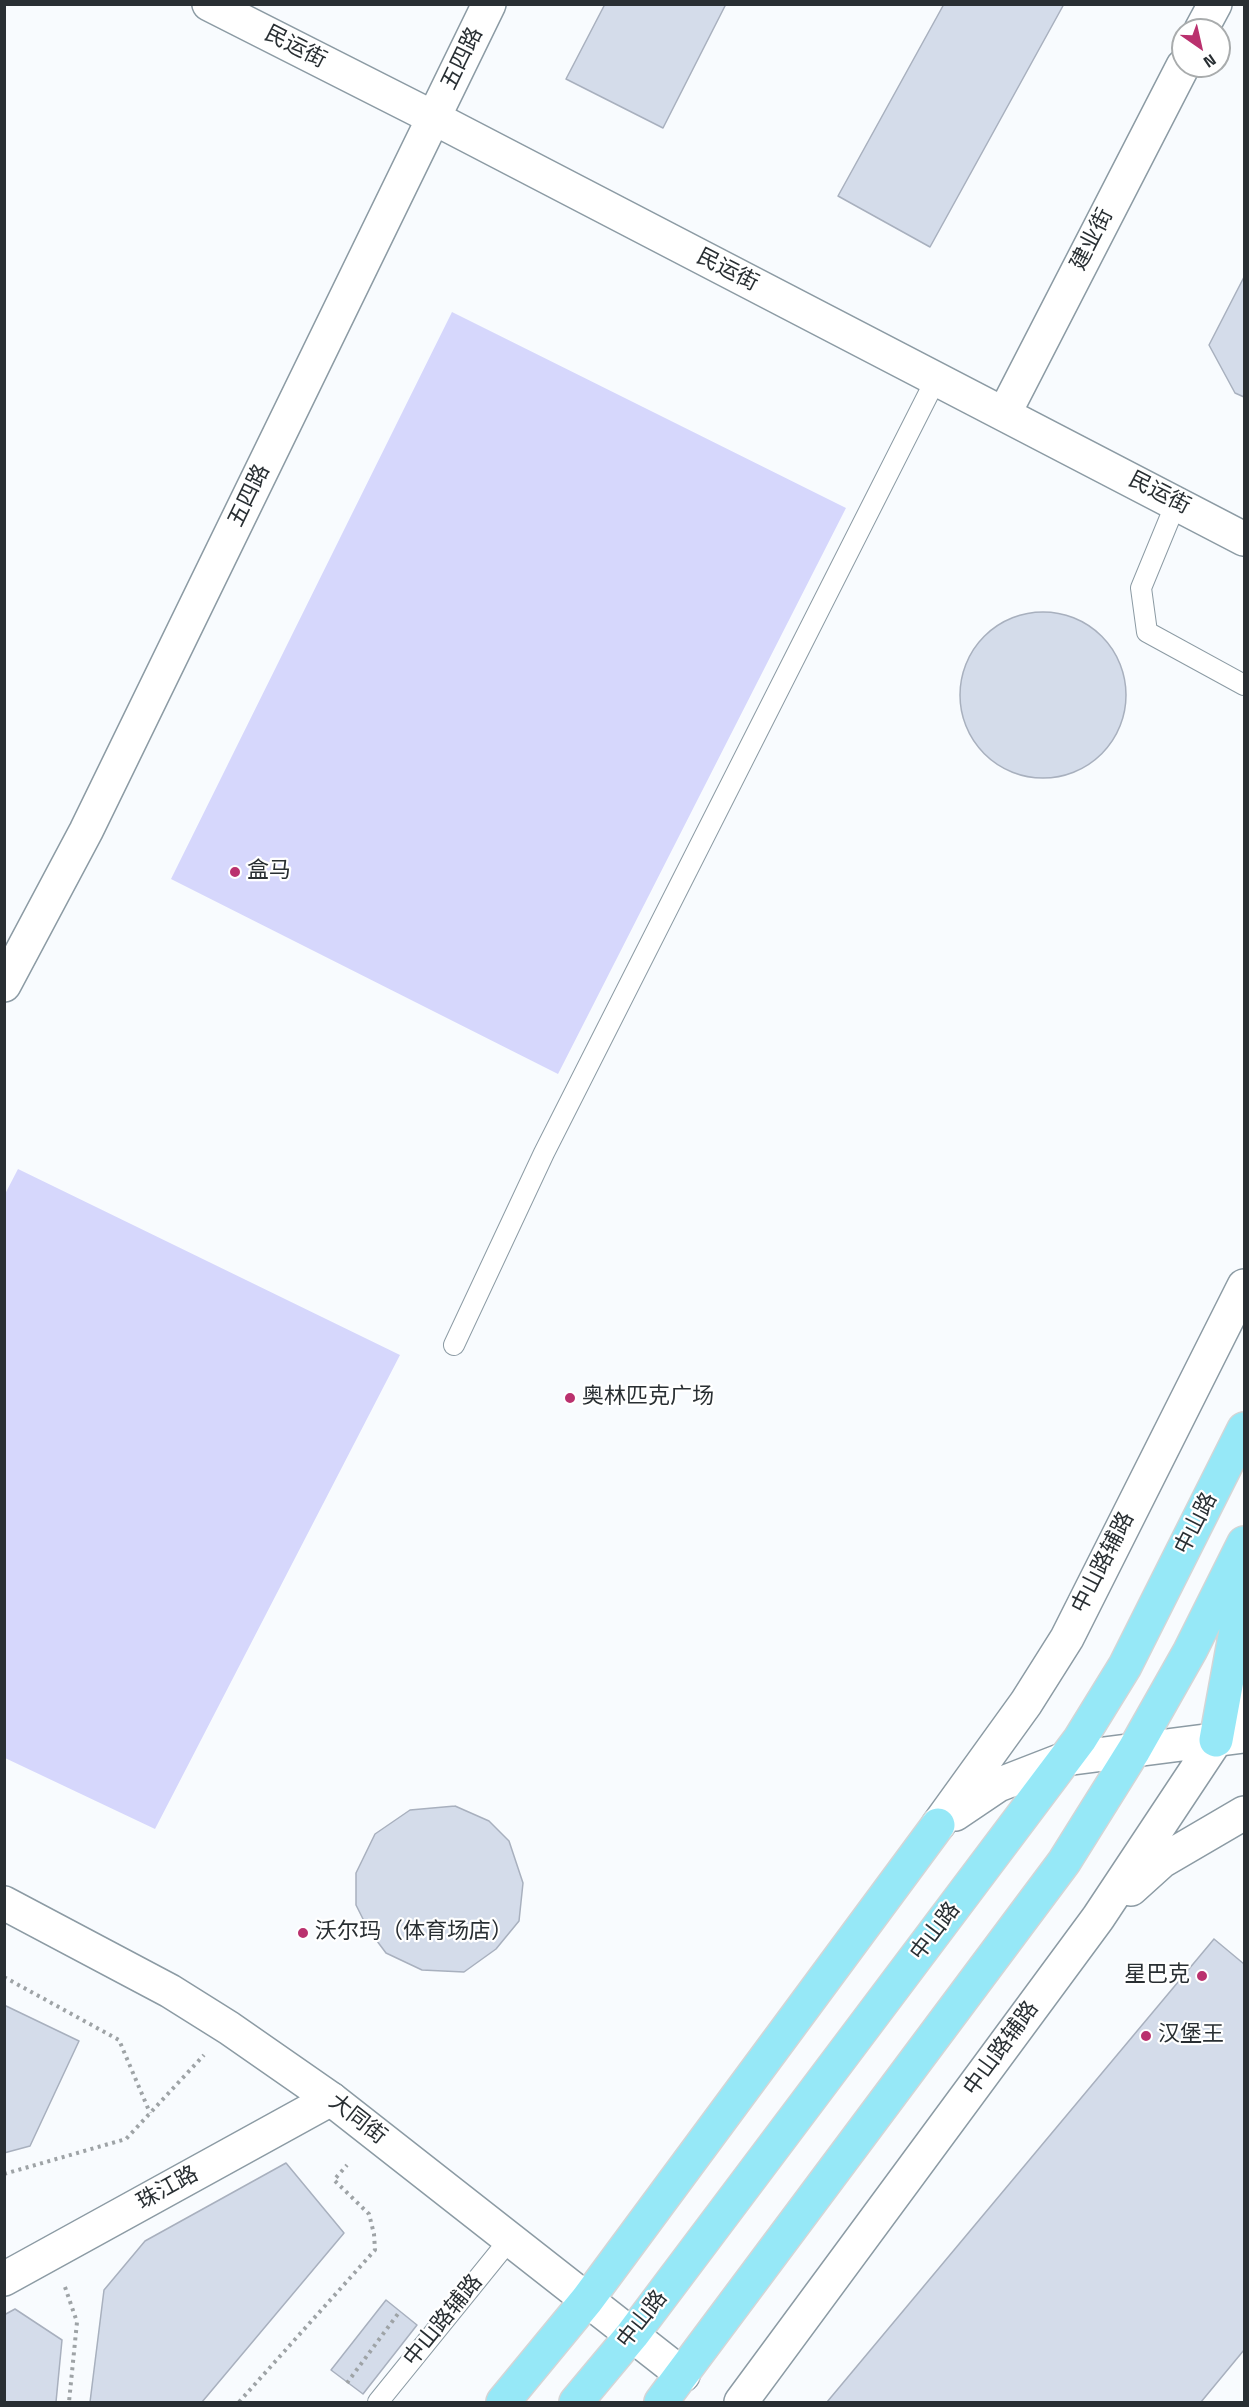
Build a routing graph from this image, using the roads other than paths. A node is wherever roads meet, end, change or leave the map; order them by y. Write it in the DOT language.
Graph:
graph roads {
  1 [pos="209,4"];
  2 [pos="489,4"];
  3 [pos="1215,4"];
  4 [pos="1208,18"];
  5 [pos="1177,78"];
  6 [pos="434,118"];
  7 [pos="936,379"];
  8 [pos="1004,414"];
  9 [pos="1176,503"];
  10 [pos="1245,539"];
  11 [pos="1245,685"];
  12 [pos="4,985"];
  13 [pos="1245,1286"];
  14 [pos="454,1345"];
  15 [pos="1245,1429"];
  16 [pos="1245,1543"];
  17 [pos="1245,1587"];
  18 [pos="1245,1684"];
  19 [pos="1230,1738"];
  20 [pos="1134,1750"];
  21 [pos="1065,1759"];
  22 [pos="1245,1813"];
  23 [pos="938,1826"];
  24 [pos="4,1903"];
  25 [pos="1098,1918"];
  26 [pos="331,2099"];
  27 [pos="510,2239"];
  28 [pos="4,2279"];
  29 [pos="587,2300"];
  30 [pos="632,2336"];
  31 [pos="683,2375"];
  32 [pos="378,2403"];
  33 [pos="503,2403"];
  34 [pos="576,2403"];
  35 [pos="661,2403"];
  36 [pos="741,2403"];
  1 -- 6 [label="main road, 民运街"];
  2 -- 6 [label="main road, 五四路"];
  3 -- 4 [label="main road"];
  5 -- 8 [label="main road, 建业街"];
  6 -- 7 [label="main road, 民运街"];
  6 -- 12 [label="main road, 五四路"];
  7 -- 8 [label="main road, 民运街"];
  7 -- 14 [label="lane"];
  8 -- 9 [label="main road, 民运街"];
  9 -- 10 [label="main road, 民运街"];
  9 -- 11 [label="lane"];
  13 -- 23 [label="main road, 中山路辅路"];
  15 -- 21 [label="main road, 中山路"];
  16 -- 20 [label="main road"];
  17 -- 19 [label="main road"];
  18 -- 19 [label="main road, 中山路辅路"];
  19 -- 20 [label="main road"];
  19 -- 25 [label="main road, 中山路辅路"];
  20 -- 21 [label="main road"];
  20 -- 31 [label="main road"];
  21 -- 23 [label="main road"];
  21 -- 30 [label="main road, 中山路"];
  22 -- 25 [label="main road"];
  23 -- 29 [label="main road"];
  24 -- 26 [label="main road, 大同街"];
  25 -- 36 [label="main road, 中山路辅路"];
  26 -- 27 [label="main road, 大同街"];
  26 -- 28 [label="main road, 珠江路"];
  27 -- 29 [label="main road, 大同街"];
  27 -- 32 [label="lane, 中山路辅路"];
  29 -- 30 [label="main road, 大同街"];
  29 -- 33 [label="main road"];
  30 -- 31 [label="main road, 大同街"];
  30 -- 34 [label="main road, 中山路"];
  31 -- 35 [label="main road"];
}
